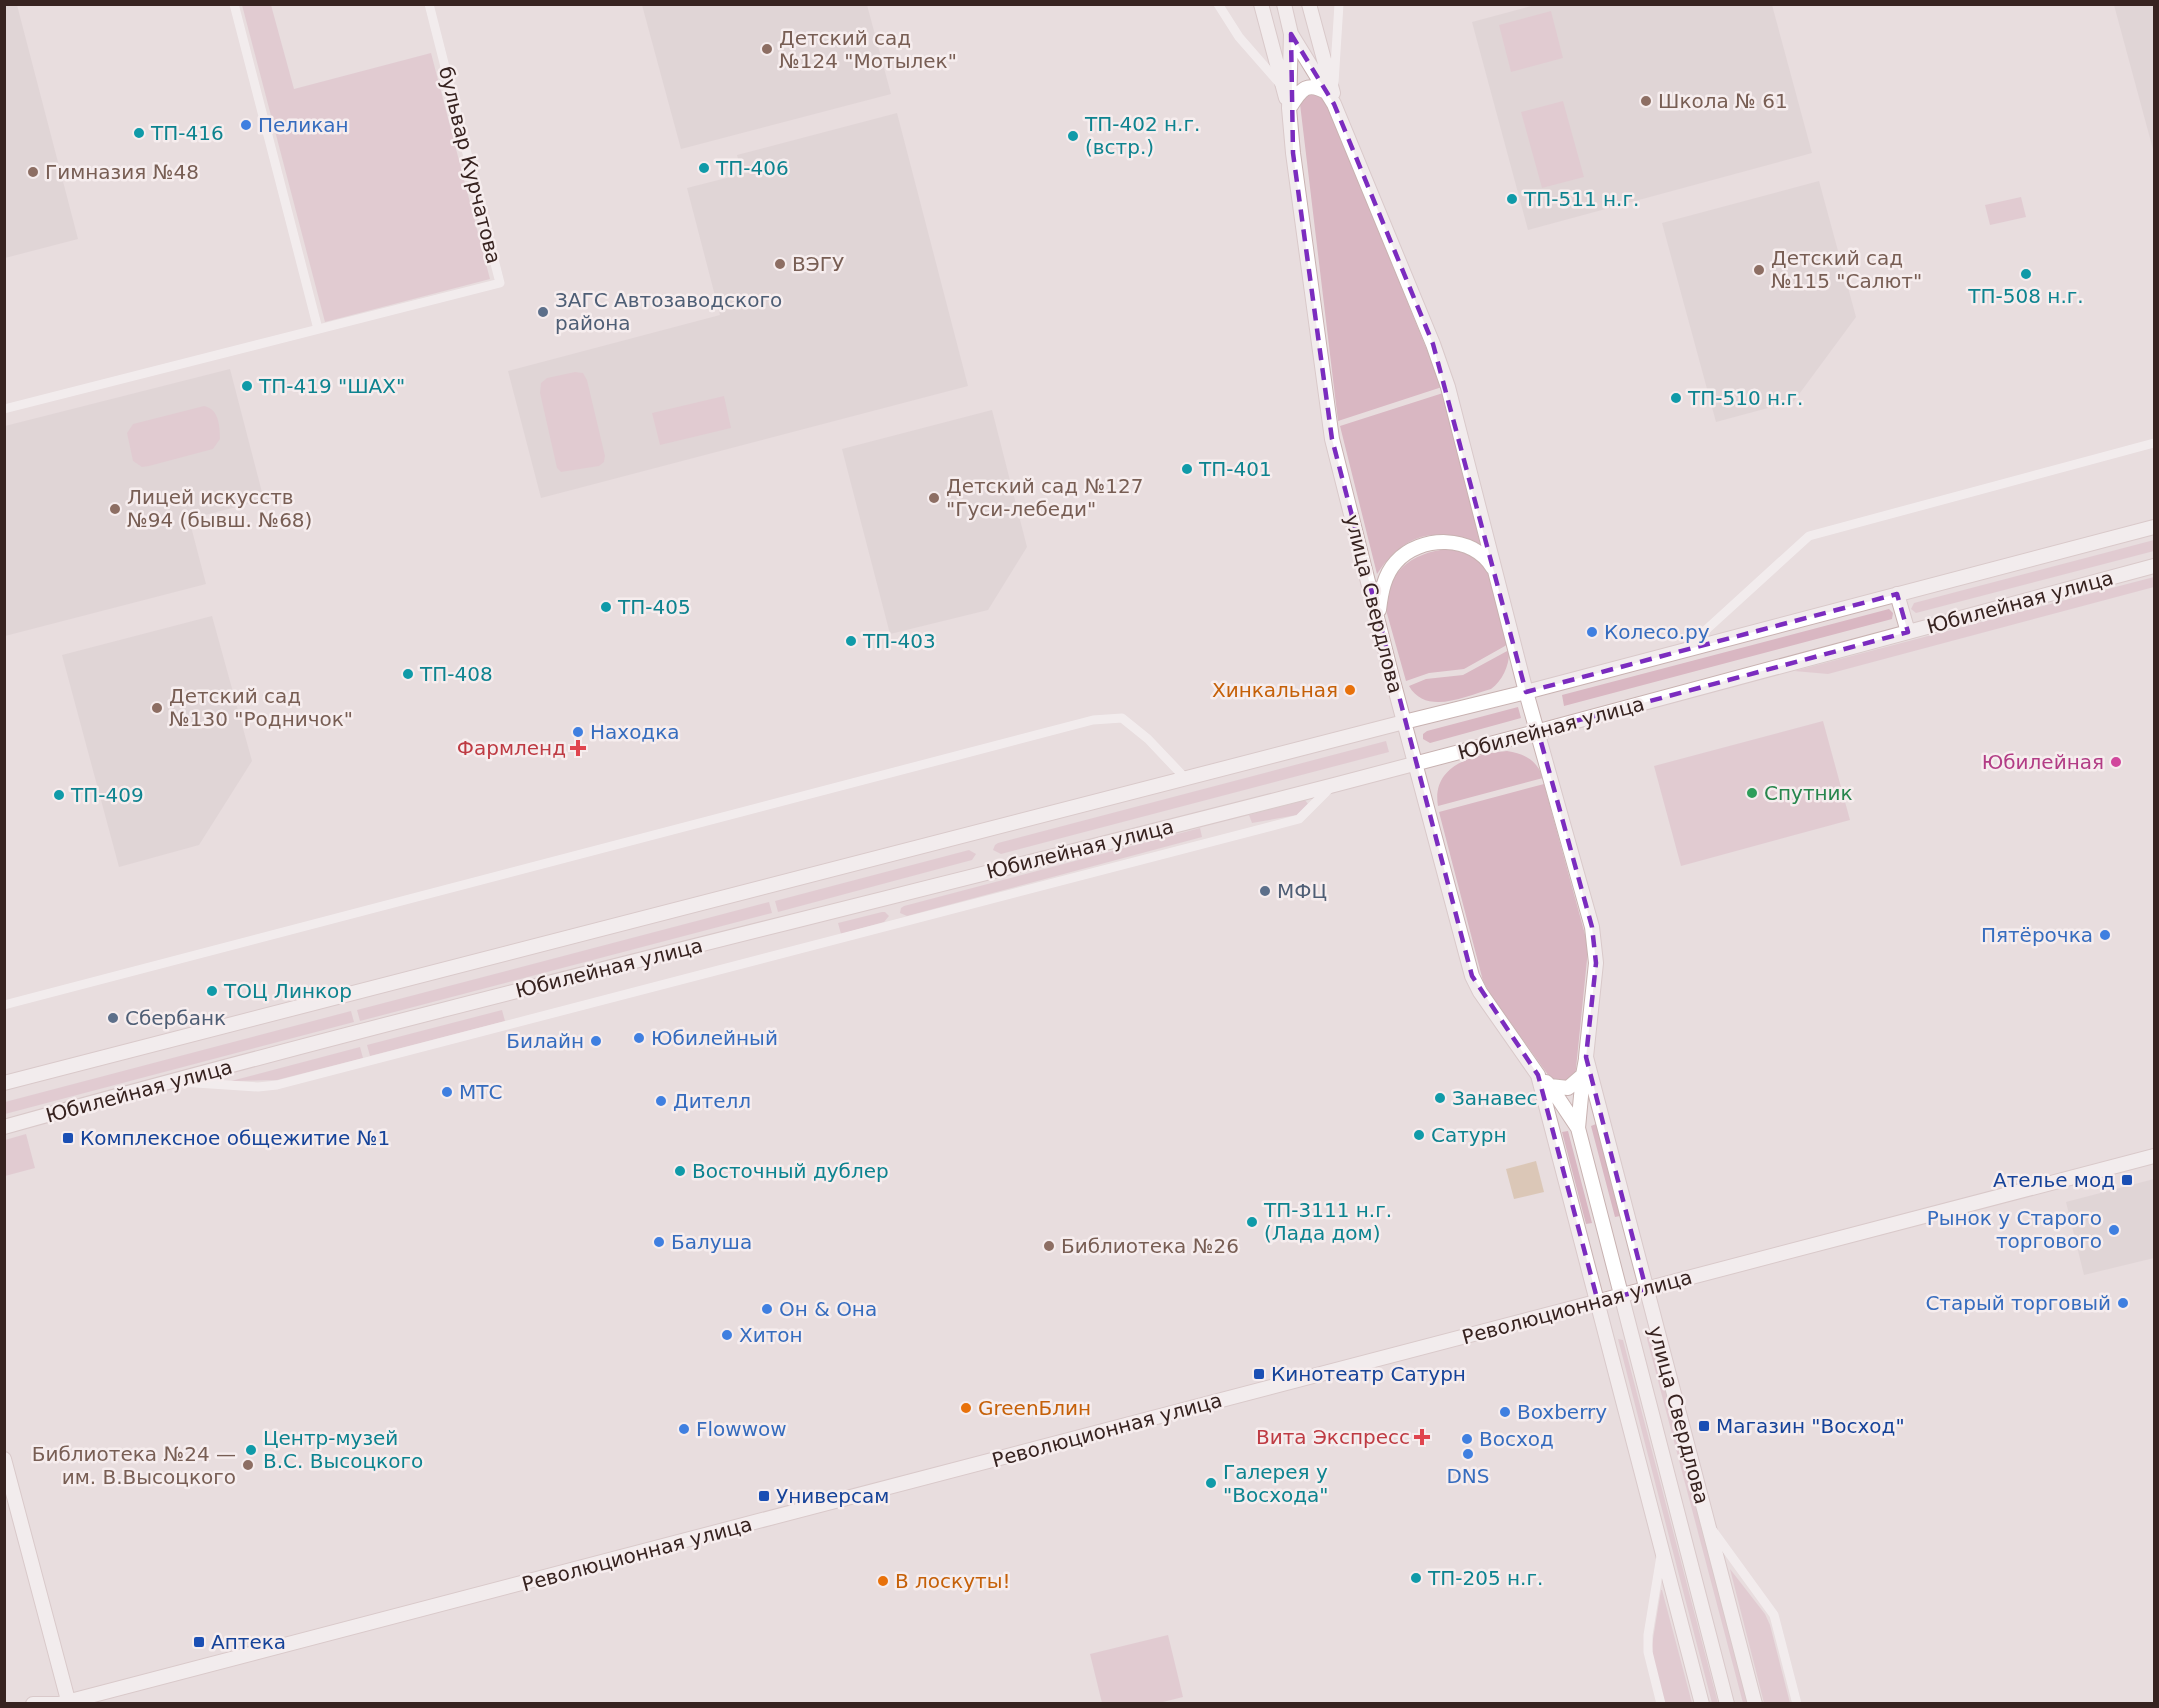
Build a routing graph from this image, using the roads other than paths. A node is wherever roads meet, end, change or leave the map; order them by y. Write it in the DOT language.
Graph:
graph roads {
  1 [pos="234,4"];
  2 [pos="429,4"];
  3 [pos="1218,4"];
  4 [pos="1261,4"];
  5 [pos="1284,4"];
  6 [pos="1309,4"];
  7 [pos="1339,4"];
  8 [pos="1291,34"];
  9 [pos="1281,85"];
  10 [pos="1332,96"];
  11 [pos="1289,108"];
  12 [pos="318,329"];
  13 [pos="4,409"];
  14 [pos="2154,443"];
  15 [pos="2154,527"];
  16 [pos="2154,566"];
  17 [pos="1498,578"];
  18 [pos="1897,594"];
  19 [pos="1378,619"];
  20 [pos="1908,632"];
  21 [pos="1683,650"];
  22 [pos="1526,692"];
  23 [pos="1404,722"];
  24 [pos="1538,731"];
  25 [pos="1415,763"];
  26 [pos="1185,778"];
  27 [pos="1333,785"];
  28 [pos="4,1005"];
  29 [pos="1586,1057"];
  30 [pos="1538,1075"];
  31 [pos="1583,1075"];
  32 [pos="170,1081"];
  33 [pos="4,1083"];
  34 [pos="1550,1086"];
  35 [pos="4,1127"];
  36 [pos="1578,1128"];
  37 [pos="2154,1156"];
  38 [pos="1646,1289"];
  39 [pos="1621,1296"];
  40 [pos="1598,1302"];
  41 [pos="4,1459"];
  42 [pos="1708,1524"];
  43 [pos="1662,1550"];
  44 [pos="64,1703"];
  45 [pos="33,1704"];
  46 [pos="1661,1704"];
  47 [pos="1702,1704"];
  48 [pos="1727,1704"];
  49 [pos="1755,1704"];
  50 [pos="1797,1704"];
  1 -- 12 [label="street"];
  2 -- 12 [label="street, бульвар Курчатова"];
  3 -- 9 [label="street"];
  4 -- 9 [label="main road, улица Свердлова"];
  5 -- 8 [label="main road, улица Свердлова"];
  6 -- 10 [label="main road, улица Свердлова"];
  7 -- 10 [label="street"];
  8 -- 10 [label="main road, улица Свердлова"];
  8 -- 11 [label="main road, улица Свердлова"];
  9 -- 11 [label="main road, улица Свердлова"];
  10 -- 11 [label="main road"];
  10 -- 17 [label="main road, улица Свердлова"];
  11 -- 19 [label="main road, улица Свердлова"];
  12 -- 13 [label="street, бульвар Курчатова"];
  14 -- 21 [label="street"];
  15 -- 18 [label="main road, Юбилейная улица"];
  16 -- 20 [label="main road, Юбилейная улица"];
  17 -- 19 [label="main road"];
  17 -- 22 [label="main road, улица Свердлова"];
  18 -- 20 [label="main road"];
  18 -- 21 [label="main road, Юбилейная улица"];
  19 -- 23 [label="main road, улица Свердлова"];
  20 -- 24 [label="main road, Юбилейная улица"];
  21 -- 22 [label="main road, Юбилейная улица"];
  22 -- 23 [label="main road, Юбилейная улица"];
  22 -- 24 [label="main road, улица Свердлова"];
  23 -- 25 [label="main road, улица Свердлова"];
  23 -- 26 [label="main road, Юбилейная улица"];
  24 -- 25 [label="main road, Юбилейная улица"];
  24 -- 29 [label="main road, улица Свердлова"];
  25 -- 27 [label="main road, Юбилейная улица"];
  25 -- 30 [label="main road, улица Свердлова"];
  26 -- 28 [label="street"];
  26 -- 33 [label="main road, Юбилейная улица"];
  27 -- 32 [label="main road, Юбилейная улица"];
  27 -- 32 [label="street"];
  29 -- 31 [label="main road, улица Свердлова"];
  29 -- 38 [label="main road, улица Свердлова"];
  30 -- 34 [label="main road, улица Свердлова"];
  30 -- 40 [label="main road, улица Свердлова"];
  31 -- 34 [label="main road"];
  31 -- 36 [label="main road, улица Свердлова"];
  32 -- 35 [label="main road, Юбилейная улица"];
  34 -- 36 [label="main road, улица Свердлова"];
  36 -- 39 [label="main road, улица Свердлова"];
  37 -- 38 [label="main road, Революционная улица"];
  38 -- 39 [label="main road, Революционная улица"];
  38 -- 42 [label="main road, улица Свердлова"];
  39 -- 40 [label="main road, Революционная улица"];
  39 -- 48 [label="main road, улица Свердлова"];
  40 -- 43 [label="main road, улица Свердлова"];
  40 -- 44 [label="main road, Революционная улица"];
  41 -- 44 [label="main road"];
  42 -- 49 [label="main road, улица Свердлова"];
  42 -- 50 [label="street"];
  43 -- 46 [label="street"];
  43 -- 47 [label="main road, улица Свердлова"];
  44 -- 45 [label="main road, Революционная улица"];
}
